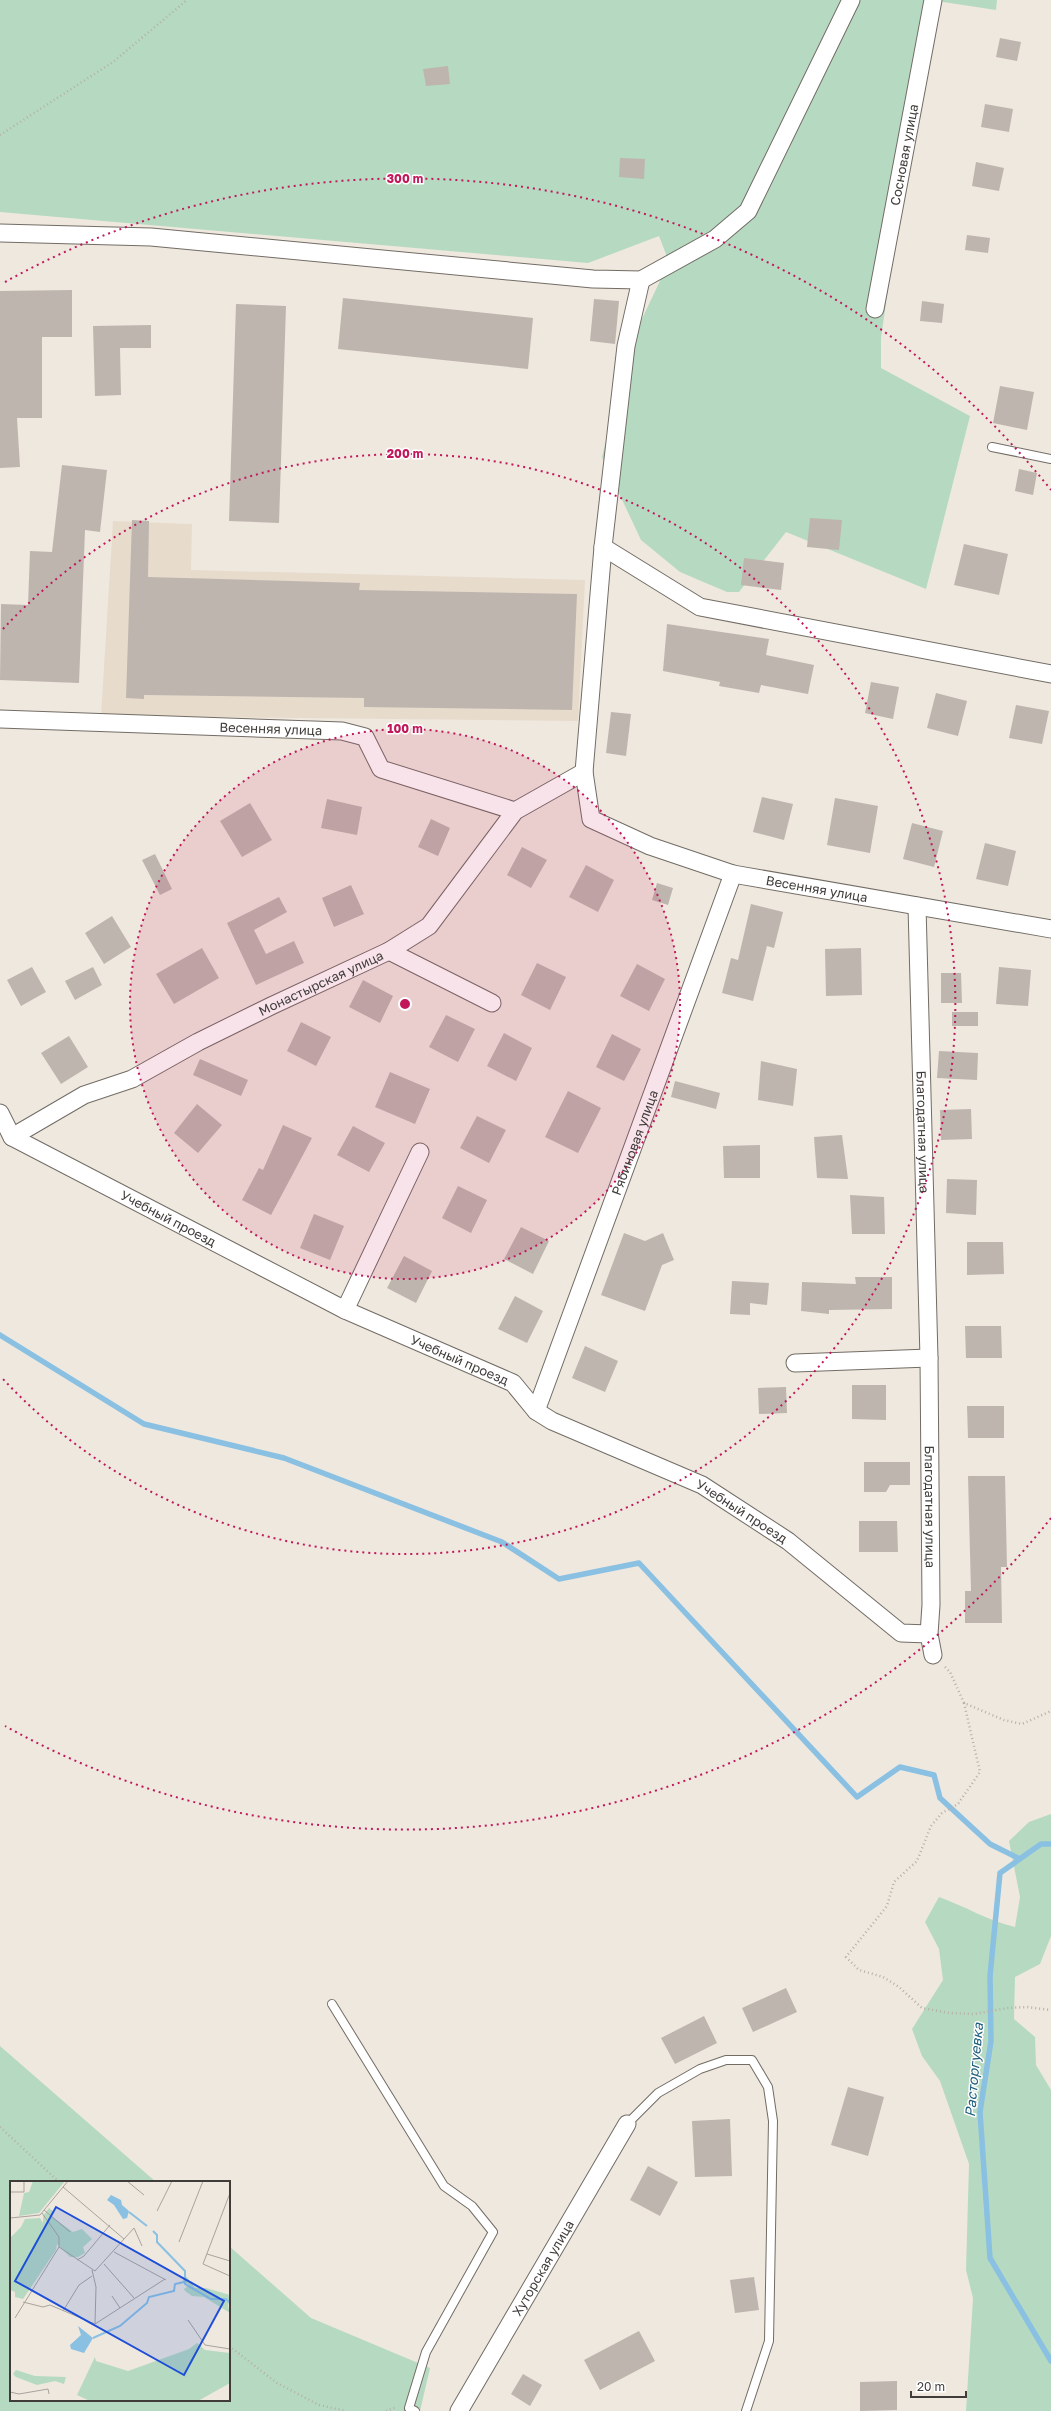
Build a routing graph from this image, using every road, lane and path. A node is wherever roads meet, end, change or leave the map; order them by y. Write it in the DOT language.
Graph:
graph roads {
  1 [pos="187,0"];
  2 [pos="851,0"];
  3 [pos="933,0"];
  4 [pos="0,134"];
  5 [pos="0,233"];
  6 [pos="641,280"];
  7 [pos="875,309"];
  8 [pos="992,448"];
  9 [pos="1051,459"];
  10 [pos="603,546"];
  11 [pos="1051,674"];
  12 [pos="0,719"];
  13 [pos="584,772"];
  14 [pos="515,811"];
  15 [pos="733,874"];
  16 [pos="917,906"];
  17 [pos="1051,929"];
  18 [pos="389,951"];
  19 [pos="492,1003"];
  20 [pos="0,1112"];
  21 [pos="12,1137"];
  22 [pos="420,1152"];
  23 [pos="344,1310"];
  24 [pos="930,1358"];
  25 [pos="795,1363"];
  26 [pos="536,1411"];
  27 [pos="929,1634"];
  28 [pos="934,1655"];
  29 [pos="964,1703"];
  30 [pos="1051,1711"];
  31 [pos="332,2004"];
  32 [pos="1051,2010"];
  33 [pos="627,2124"];
  34 [pos="0,2127"];
  35 [pos="58,2181"];
  36 [pos="230,2347"];
  37 [pos="346,2411"];
  38 [pos="415,2411"];
  39 [pos="459,2411"];
  40 [pos="746,2411"];
  1 -- 4 [label="path"];
  2 -- 6 [label="street"];
  3 -- 7 [label="street, Сосновая улица"];
  5 -- 6 [label="street"];
  6 -- 10 [label="street"];
  8 -- 9 [label="lane"];
  10 -- 11 [label="street"];
  10 -- 13 [label="street"];
  12 -- 14 [label="street, Весенняя улица"];
  13 -- 14 [label="street, Монастырская улица"];
  13 -- 15 [label="street, Весенняя улица"];
  14 -- 18 [label="street, Монастырская улица"];
  15 -- 16 [label="street, Весенняя улица"];
  15 -- 26 [label="street, Рябиновая улица"];
  16 -- 17 [label="street, Весенняя улица"];
  16 -- 24 [label="street, Благодатная улица"];
  18 -- 19 [label="street"];
  18 -- 21 [label="street, Монастырская улица"];
  20 -- 21 [label="street"];
  21 -- 23 [label="street, Учебный проезд"];
  22 -- 23 [label="street"];
  23 -- 26 [label="street, Учебный проезд"];
  24 -- 25 [label="street"];
  24 -- 27 [label="street, Благодатная улица"];
  26 -- 27 [label="street, Учебный проезд"];
  27 -- 28 [label="street, Благодатная улица"];
  28 -- 29 [label="path"];
  29 -- 30 [label="path"];
  29 -- 32 [label="path"];
  31 -- 38 [label="lane"];
  33 -- 39 [label="street, Хуторская улица"];
  33 -- 40 [label="lane"];
  34 -- 35 [label="path"];
  36 -- 37 [label="path"];
}
